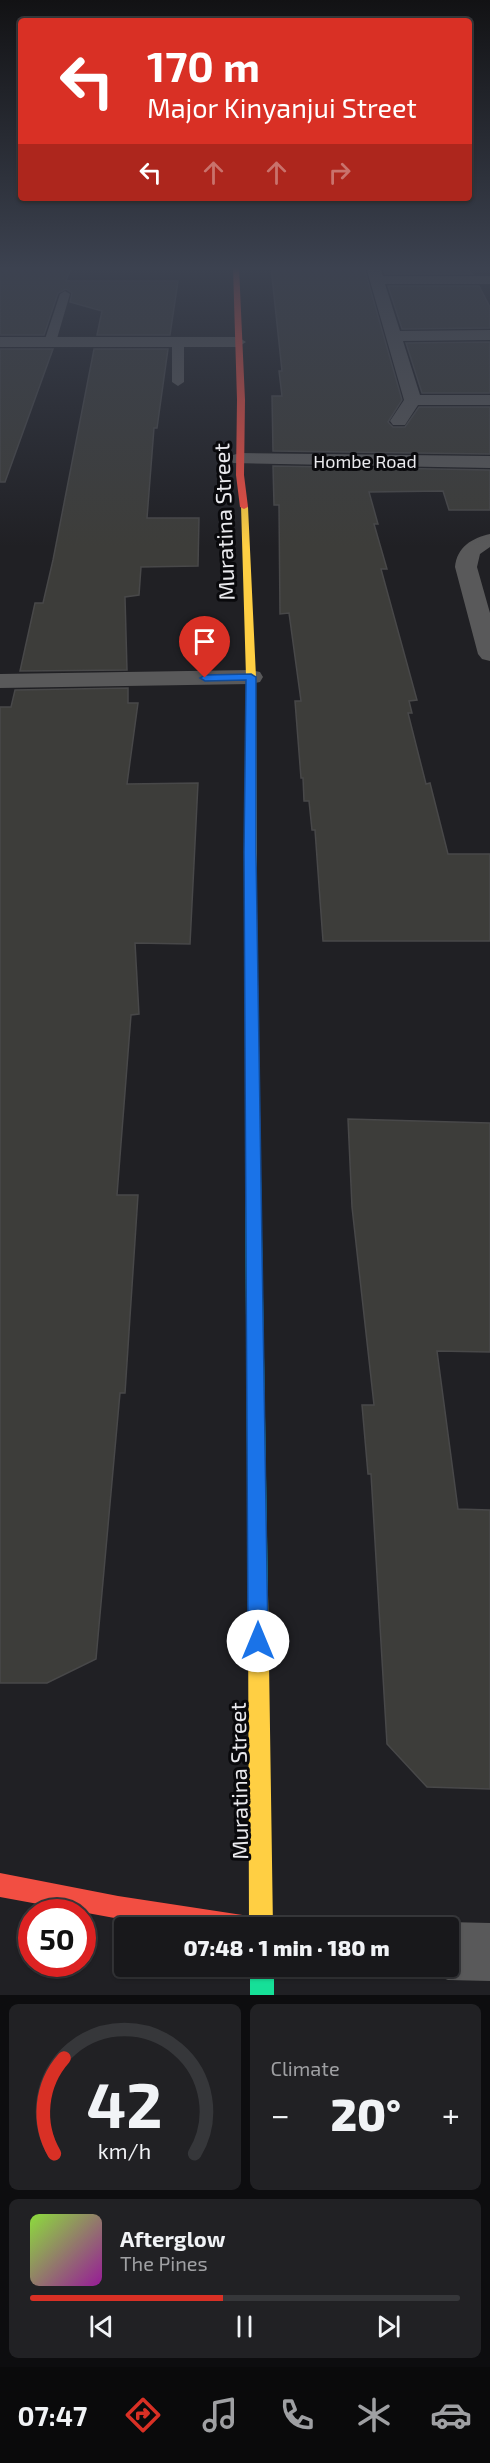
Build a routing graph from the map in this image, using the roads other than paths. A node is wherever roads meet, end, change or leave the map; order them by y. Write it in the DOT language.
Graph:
graph roads {
  1 [pos="178,360"];
  2 [pos="238,360"];
  3 [pos="400,360"];
  4 [pos="178,382"];
  5 [pos="413,400"];
  6 [pos="490,400"];
  7 [pos="399,421"];
  8 [pos="240,459"];
  9 [pos="490,462"];
  10 [pos="490,540"];
  11 [pos="490,654"];
  12 [pos="251,677"];
  13 [pos="0,681"];
  14 [pos="0,1885"];
  15 [pos="177,1917"];
  16 [pos="261,1917"];
  17 [pos="459,1951"];
  18 [pos="490,1952"];
  19 [pos="262,1977"];
  20 [pos="262,1995"];
  1 -- 4 [label="lane"];
  2 -- 8 [label="main road, Muratina Street"];
  3 -- 5 [label="street"];
  5 -- 6 [label="street"];
  5 -- 7 [label="street"];
  8 -- 9 [label="street, Hombe Road"];
  8 -- 12 [label="main road, Muratina Street"];
  10 -- 11 [label="street"];
  12 -- 13 [label="street"];
  12 -- 16 [label="main road, Muratina Street"];
  14 -- 15 [label="main road"];
  17 -- 18 [label="street"];
  19 -- 20 [label="main road"];
}
